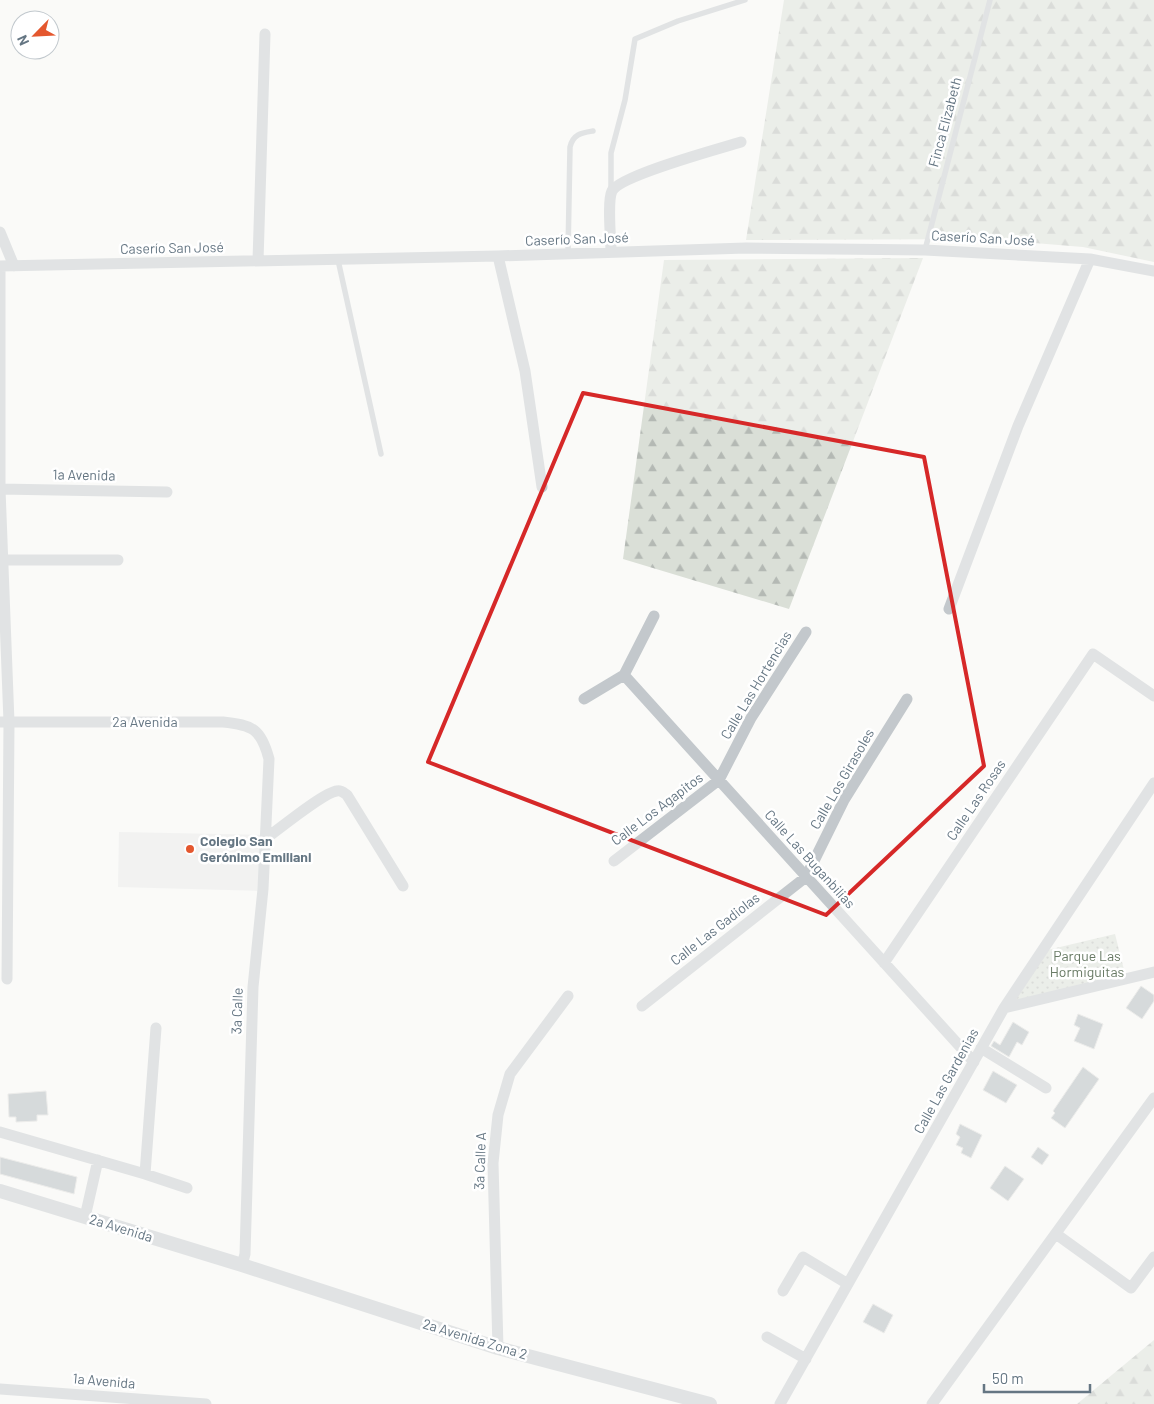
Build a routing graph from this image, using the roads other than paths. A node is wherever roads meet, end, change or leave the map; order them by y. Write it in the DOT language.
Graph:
graph roads {
  1 [pos="744,0"];
  2 [pos="990,0"];
  3 [pos="265,34"];
  4 [pos="593,131"];
  5 [pos="741,142"];
  6 [pos="612,192"];
  7 [pos="0,232"];
  8 [pos="925,250"];
  9 [pos="611,252"];
  10 [pos="568,254"];
  11 [pos="498,256"];
  12 [pos="1090,259"];
  13 [pos="338,260"];
  14 [pos="258,261"];
  15 [pos="0,266"];
  16 [pos="14,266"];
  17 [pos="1154,271"];
  18 [pos="381,454"];
  19 [pos="542,486"];
  20 [pos="0,489"];
  21 [pos="167,492"];
  22 [pos="3,560"];
  23 [pos="118,560"];
  24 [pos="949,609"];
  25 [pos="654,616"];
  26 [pos="806,632"];
  27 [pos="624,675"];
  28 [pos="1154,696"];
  29 [pos="584,698"];
  30 [pos="907,699"];
  31 [pos="5,722"];
  32 [pos="269,759"];
  33 [pos="719,780"];
  34 [pos="1154,783"];
  35 [pos="264,840"];
  36 [pos="614,861"];
  37 [pos="806,876"];
  38 [pos="403,886"];
  39 [pos="884,963"];
  40 [pos="1154,972"];
  41 [pos="7,979"];
  42 [pos="568,996"];
  43 [pos="642,1006"];
  44 [pos="1004,1008"];
  45 [pos="156,1028"];
  46 [pos="981,1048"];
  47 [pos="974,1062"];
  48 [pos="1046,1088"];
  49 [pos="1154,1098"];
  50 [pos="0,1132"];
  51 [pos="98,1160"];
  52 [pos="146,1174"];
  53 [pos="187,1188"];
  54 [pos="0,1191"];
  55 [pos="86,1217"];
  56 [pos="1056,1234"];
  57 [pos="1154,1257"];
  58 [pos="242,1265"];
  59 [pos="848,1284"];
  60 [pos="783,1291"];
  61 [pos="767,1337"];
  62 [pos="498,1348"];
  63 [pos="806,1359"];
  64 [pos="0,1390"];
  65 [pos="65,1398"];
  66 [pos="185,1403"];
  67 [pos="206,1404"];
  68 [pos="710,1404"];
  69 [pos="780,1404"];
  70 [pos="932,1404"];
  1 -- 6 [label="lane"];
  2 -- 8 [label="lane, Finca Elizabeth"];
  3 -- 14 [label="street"];
  4 -- 10 [label="lane"];
  5 -- 6 [label="street"];
  6 -- 9 [label="street"];
  7 -- 16 [label="street"];
  8 -- 9 [label="street, Caserío San José"];
  8 -- 12 [label="street, Caserío San José"];
  9 -- 10 [label="street, Caserío San José"];
  10 -- 11 [label="street, Caserío San José"];
  11 -- 13 [label="street, Caserío San José"];
  11 -- 19 [label="street"];
  12 -- 17 [label="street, Caserío San José"];
  12 -- 24 [label="street"];
  13 -- 14 [label="street, Caserío San José"];
  13 -- 18 [label="lane"];
  14 -- 16 [label="street, Caserío San José"];
  15 -- 16 [label="street, Caserío San José"];
  15 -- 20 [label="street"];
  20 -- 21 [label="street, 1a Avenida"];
  20 -- 22 [label="street"];
  22 -- 23 [label="street"];
  22 -- 31 [label="street"];
  25 -- 27 [label="street"];
  26 -- 33 [label="street, Calle Las Hortencias"];
  27 -- 29 [label="street"];
  27 -- 33 [label="street, Calle Las Buganbilias"];
  28 -- 39 [label="street, Calle Las Rosas"];
  30 -- 37 [label="street, Calle Los Girasoles"];
  31 -- 32 [label="street, 2a Avenida"];
  31 -- 41 [label="street"];
  32 -- 35 [label="street, 3a Calle"];
  33 -- 36 [label="street, Calle Los Agapitos"];
  33 -- 37 [label="street, Calle Las Buganbilias"];
  34 -- 44 [label="street, Calle Las Gardenias"];
  35 -- 38 [label="street"];
  35 -- 58 [label="street, 3a Calle"];
  37 -- 39 [label="street, Calle Las Buganbilias"];
  37 -- 43 [label="street, Calle Las Gadiolas"];
  39 -- 47 [label="street, Calle Las Buganbilias"];
  40 -- 44 [label="street"];
  42 -- 62 [label="street, 3a Calle A"];
  44 -- 46 [label="street, Calle Las Gardenias"];
  45 -- 52 [label="street"];
  46 -- 47 [label="street, Calle Las Gardenias"];
  46 -- 48 [label="street"];
  47 -- 59 [label="street, Calle Las Gardenias"];
  49 -- 56 [label="street"];
  50 -- 51 [label="street"];
  51 -- 52 [label="street"];
  51 -- 55 [label="street"];
  52 -- 53 [label="street"];
  54 -- 55 [label="street, 2a Avenida"];
  55 -- 58 [label="street, 2a Avenida"];
  56 -- 57 [label="street"];
  56 -- 70 [label="street"];
  58 -- 62 [label="street, 2a Avenida Zona 2"];
  59 -- 60 [label="street"];
  59 -- 63 [label="street, Calle Las Gardenias"];
  61 -- 63 [label="street"];
  62 -- 68 [label="street, 2a Avenida Zona 2"];
  63 -- 69 [label="street, Calle Las Gardenias"];
  64 -- 65 [label="street, 1a Avenida"];
  65 -- 66 [label="street, 1a Avenida"];
  66 -- 67 [label="street, 1a Avenida"];
}
